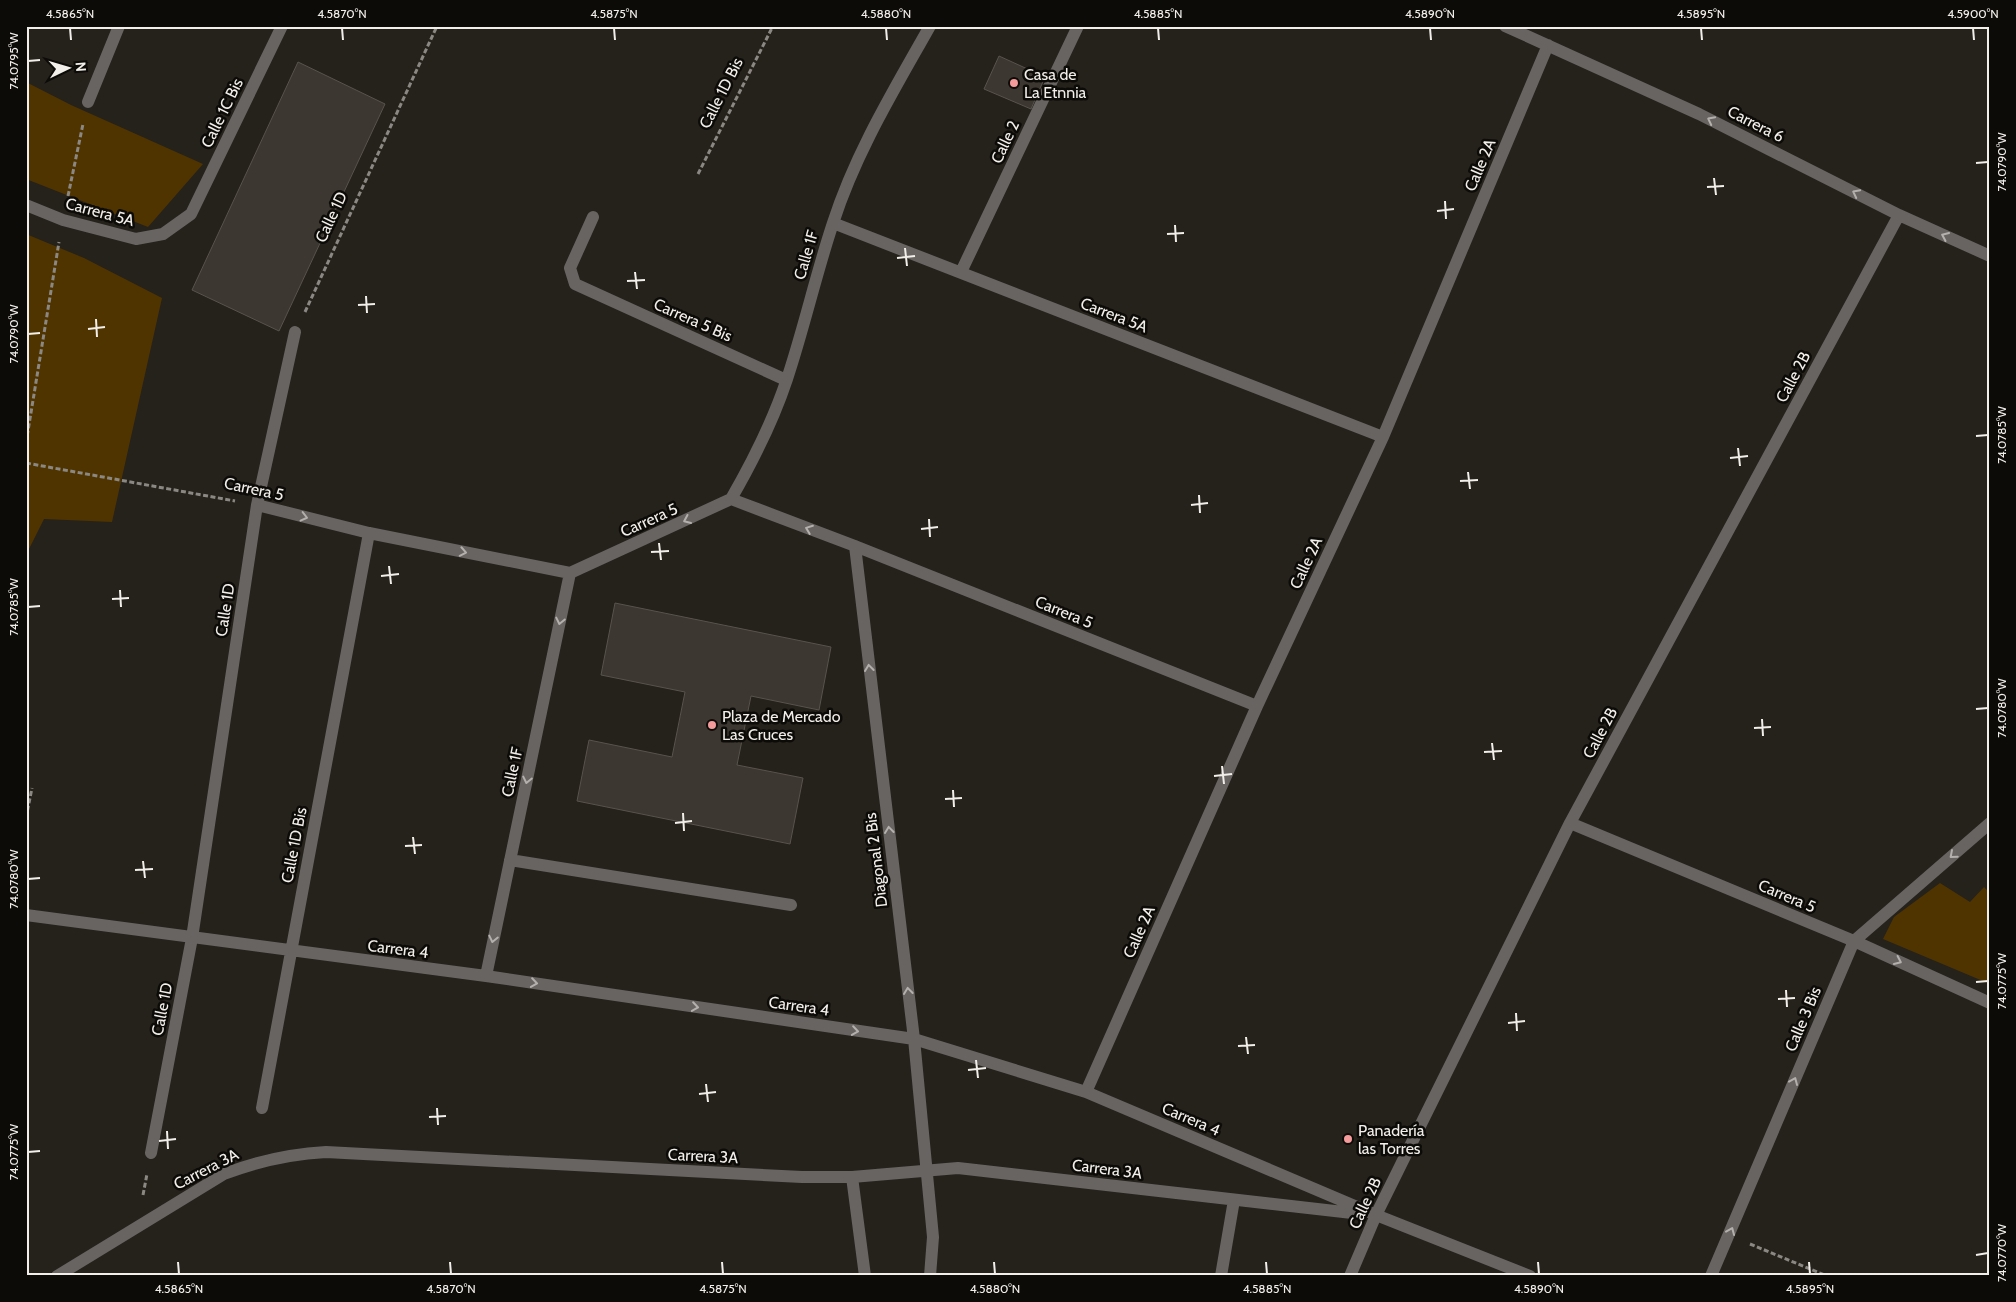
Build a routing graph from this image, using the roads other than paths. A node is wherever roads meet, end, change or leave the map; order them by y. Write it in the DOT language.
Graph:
graph roads {
  1 [pos="119,26"];
  2 [pos="282,26"];
  3 [pos="930,26"];
  4 [pos="1078,26"];
  5 [pos="1505,26"];
  6 [pos="1548,45"];
  7 [pos="88,102"];
  8 [pos="26,205"];
  9 [pos="191,214"];
  10 [pos="1899,216"];
  11 [pos="592,217"];
  12 [pos="833,223"];
  13 [pos="1990,256"];
  14 [pos="961,272"];
  15 [pos="295,332"];
  16 [pos="786,380"];
  17 [pos="1383,437"];
  18 [pos="731,499"];
  19 [pos="257,505"];
  20 [pos="369,533"];
  21 [pos="854,546"];
  22 [pos="570,573"];
  23 [pos="1257,706"];
  24 [pos="1570,823"];
  25 [pos="1990,823"];
  26 [pos="510,860"];
  27 [pos="791,905"];
  28 [pos="26,915"];
  29 [pos="192,938"];
  30 [pos="1854,941"];
  31 [pos="291,952"];
  32 [pos="486,976"];
  33 [pos="1990,1003"];
  34 [pos="914,1039"];
  35 [pos="1086,1092"];
  36 [pos="262,1108"];
  37 [pos="151,1154"];
  38 [pos="927,1171"];
  39 [pos="852,1177"];
  40 [pos="1234,1200"];
  41 [pos="1376,1215"];
  42 [pos="56,1276"];
  43 [pos="865,1276"];
  44 [pos="930,1276"];
  45 [pos="1221,1276"];
  46 [pos="1350,1276"];
  47 [pos="1530,1276"];
  48 [pos="1712,1276"];
  1 -- 7 [label="street"];
  2 -- 9 [label="street, Calle 1C Bis"];
  3 -- 12 [label="street, Calle 1F"];
  4 -- 14 [label="street, Calle 2"];
  5 -- 6 [label="street, Carrera 6"];
  10 -- 6 [label="street, Carrera 6, one-way"];
  6 -- 17 [label="street, Calle 2A"];
  8 -- 9 [label="street, Carrera 5A"];
  13 -- 10 [label="street, Carrera 6, one-way"];
  10 -- 24 [label="street, Calle 2B"];
  11 -- 16 [label="street, Carrera 5 Bis"];
  12 -- 14 [label="street, Carrera 5A"];
  12 -- 16 [label="street, Calle 1F"];
  14 -- 17 [label="street, Carrera 5A"];
  15 -- 19 [label="street, Calle 1D"];
  16 -- 18 [label="street, Calle 1F"];
  17 -- 23 [label="street, Calle 2A"];
  21 -- 18 [label="street, Carrera 5, one-way"];
  18 -- 22 [label="street, Carrera 5, one-way"];
  19 -- 20 [label="street, Carrera 5, one-way"];
  19 -- 29 [label="street, Calle 1D"];
  20 -- 22 [label="street, Carrera 5, one-way"];
  20 -- 31 [label="street, Calle 1D Bis"];
  21 -- 23 [label="street, Carrera 5"];
  34 -- 21 [label="street, Diagonal 2 Bis, one-way"];
  22 -- 26 [label="street, Calle 1F, one-way"];
  23 -- 35 [label="street, Calle 2A"];
  24 -- 30 [label="street, Carrera 5"];
  24 -- 41 [label="street, Calle 2B"];
  25 -- 30 [label="street, Calle 3 Bis, one-way"];
  26 -- 27 [label="street"];
  26 -- 32 [label="street, Calle 1F, one-way"];
  28 -- 29 [label="street, Carrera 4"];
  29 -- 31 [label="street, Carrera 4"];
  29 -- 37 [label="street, Calle 1D"];
  30 -- 33 [label="street, Carrera 5, one-way"];
  48 -- 30 [label="street, Calle 3 Bis, one-way"];
  31 -- 32 [label="street, Carrera 4"];
  31 -- 36 [label="street, Calle 1D Bis"];
  32 -- 34 [label="street, Carrera 4, one-way"];
  34 -- 35 [label="street, Carrera 4"];
  34 -- 38 [label="street, Diagonal 2 Bis"];
  35 -- 41 [label="street, Carrera 4"];
  38 -- 39 [label="street, Carrera 3A"];
  38 -- 40 [label="street, Carrera 3A"];
  38 -- 44 [label="street, Diagonal 2 Bis"];
  39 -- 42 [label="street, Carrera 3A"];
  39 -- 43 [label="street"];
  40 -- 41 [label="street, Carrera 3A"];
  40 -- 45 [label="street"];
  41 -- 46 [label="street, Calle 2B"];
  41 -- 47 [label="street, Carrera 4"];
}
